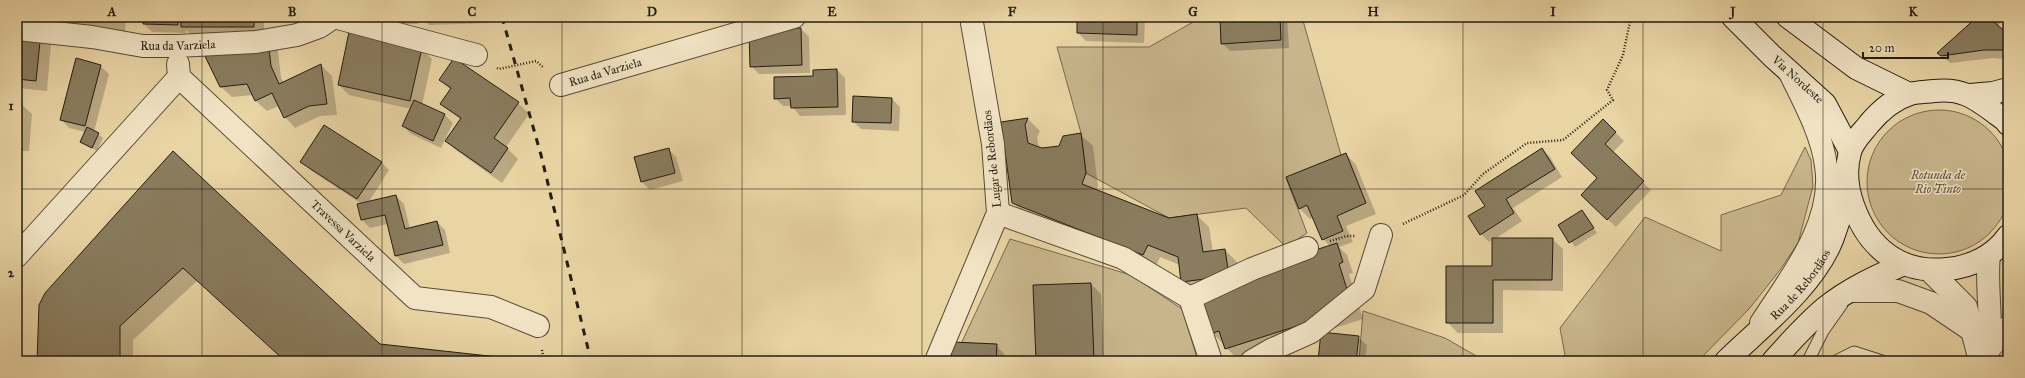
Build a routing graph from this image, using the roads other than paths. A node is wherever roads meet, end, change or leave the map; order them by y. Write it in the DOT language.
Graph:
graph roads {
  1 [pos="334,17"];
  2 [pos="794,17"];
  3 [pos="970,17"];
  4 [pos="1733,17"];
  5 [pos="1788,17"];
  6 [pos="17,29"];
  7 [pos="177,46"];
  8 [pos="476,55"];
  9 [pos="1790,73"];
  10 [pos="179,77"];
  11 [pos="561,85"];
  12 [pos="2008,89"];
  13 [pos="1909,94"];
  14 [pos="1970,95"];
  15 [pos="2008,124"];
  16 [pos="1850,151"];
  17 [pos="1848,182"];
  18 [pos="998,213"];
  19 [pos="1381,235"];
  20 [pos="2001,246"];
  21 [pos="1307,248"];
  22 [pos="17,256"];
  23 [pos="1904,264"];
  24 [pos="1930,271"];
  25 [pos="1844,295"];
  26 [pos="1190,298"];
  27 [pos="538,326"];
  28 [pos="2008,327"];
  29 [pos="1971,330"];
  30 [pos="1754,334"];
  31 [pos="1985,357"];
  32 [pos="936,361"];
  33 [pos="1211,361"];
  34 [pos="1252,361"];
  35 [pos="1726,361"];
  36 [pos="1773,361"];
  37 [pos="1808,361"];
  38 [pos="1836,361"];
  39 [pos="1882,361"];
  1 -- 7 [label="street, Rua da Varziela"];
  1 -- 8 [label="street, Rua da Varziela"];
  2 -- 11 [label="street, Rua da Varziela"];
  3 -- 18 [label="street, Lugar de Rebordãos"];
  4 -- 9 [label="street, Via Nordeste"];
  5 -- 13 [label="street"];
  6 -- 7 [label="street, Rua da Varziela"];
  7 -- 10 [label="street"];
  9 -- 16 [label="street, Via Nordeste"];
  9 -- 30 [label="street"];
  10 -- 22 [label="street"];
  10 -- 27 [label="street, Travessa Varziela"];
  12 -- 14 [label="street"];
  13 -- 14 [label="street"];
  13 -- 16 [label="street"];
  14 -- 15 [label="street"];
  16 -- 17 [label="street, Rua de Rebordãos"];
  17 -- 23 [label="street"];
  17 -- 30 [label="street, Rua de Rebordãos"];
  18 -- 26 [label="street"];
  18 -- 32 [label="street, Lugar de Rebordãos"];
  19 -- 34 [label="street"];
  20 -- 24 [label="street"];
  20 -- 31 [label="street"];
  21 -- 26 [label="street"];
  23 -- 24 [label="street"];
  23 -- 25 [label="street"];
  24 -- 29 [label="street"];
  25 -- 29 [label="street"];
  25 -- 36 [label="street"];
  25 -- 37 [label="lane"];
  26 -- 33 [label="street"];
  28 -- 31 [label="street"];
  29 -- 31 [label="street"];
  30 -- 35 [label="street, Rua de Rebordãos"];
  38 -- 39 [label="lane"];
}
